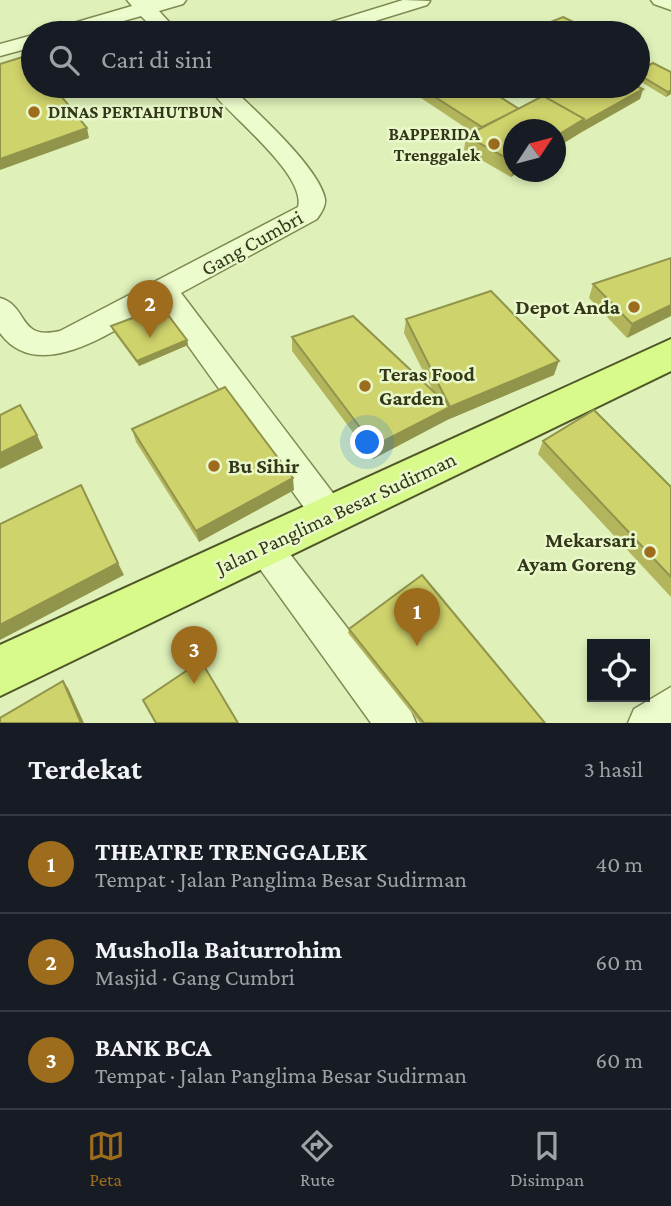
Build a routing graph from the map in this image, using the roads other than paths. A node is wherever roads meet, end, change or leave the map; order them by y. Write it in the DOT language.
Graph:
graph roads {
  1 [pos="176,0"];
  2 [pos="661,0"];
  3 [pos="420,1"];
  4 [pos="141,4"];
  5 [pos="671,5"];
  6 [pos="94,21"];
  7 [pos="157,21"];
  8 [pos="355,21"];
  9 [pos="21,44"];
  10 [pos="0,50"];
  11 [pos="229,98"];
  12 [pos="164,291"];
  13 [pos="2,317"];
  14 [pos="671,354"];
  15 [pos="330,516"];
  16 [pos="264,547"];
  17 [pos="0,671"];
  18 [pos="671,707"];
  19 [pos="396,723"];
  20 [pos="648,723"];
  1 -- 4 [label="street"];
  2 -- 5 [label="street"];
  3 -- 8 [label="street"];
  4 -- 6 [label="street"];
  4 -- 7 [label="street"];
  9 -- 10 [label="street"];
  11 -- 12 [label="street, Gang Cumbri"];
  12 -- 13 [label="street"];
  12 -- 15 [label="street"];
  14 -- 15 [label="main road, Jalan Panglima Besar Sudirman"];
  15 -- 16 [label="main road, Jalan Panglima Besar Sudirman"];
  16 -- 17 [label="main road, Jalan Panglima Besar Sudirman"];
  16 -- 19 [label="street"];
  18 -- 20 [label="street"];
}
